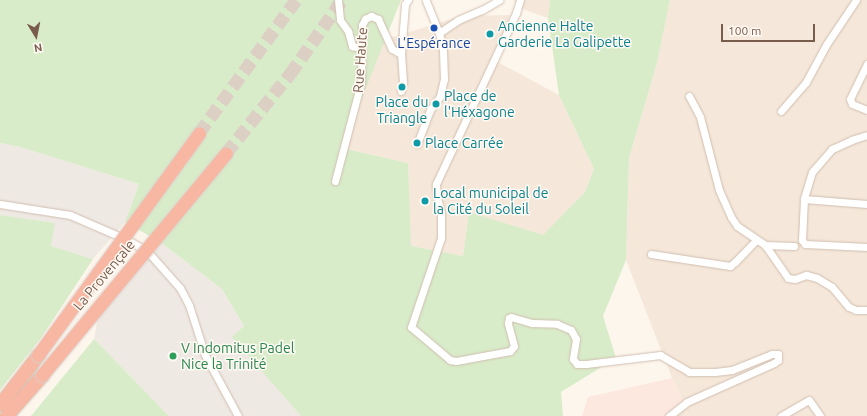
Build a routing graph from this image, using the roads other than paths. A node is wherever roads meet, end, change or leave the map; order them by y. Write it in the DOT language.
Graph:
graph roads {
  1 [pos="338,0"];
  2 [pos="408,0"];
  3 [pos="426,0"];
  4 [pos="499,0"];
  5 [pos="520,0"];
  6 [pos="856,0"];
  7 [pos="439,33"];
  8 [pos="361,48"];
  9 [pos="401,54"];
  10 [pos="867,64"];
  11 [pos="401,91"];
  12 [pos="689,96"];
  13 [pos="781,110"];
  14 [pos="867,110"];
  15 [pos="199,133"];
  16 [pos="867,134"];
  17 [pos="417,144"];
  18 [pos="226,153"];
  19 [pos="335,181"];
  20 [pos="804,199"];
  21 [pos="0,204"];
  22 [pos="867,204"];
  23 [pos="756,240"];
  24 [pos="765,245"];
  25 [pos="794,246"];
  26 [pos="867,248"];
  27 [pos="651,254"];
  28 [pos="867,310"];
  29 [pos="0,404"];
  30 [pos="6,416"];
  31 [pos="238,416"];
  32 [pos="669,416"];
  33 [pos="782,416"];
  34 [pos="820,416"];
  1 -- 8 [label="street"];
  2 -- 9 [label="street"];
  3 -- 7 [label="street"];
  4 -- 7 [label="street"];
  5 -- 32 [label="street"];
  6 -- 13 [label="street"];
  7 -- 17 [label="street"];
  8 -- 9 [label="street, Rue Haute"];
  8 -- 19 [label="street, Rue Haute"];
  9 -- 11 [label="street"];
  10 -- 14 [label="street"];
  12 -- 23 [label="street"];
  15 -- 29 [label="highway, La Provençale, bridge"];
  16 -- 20 [label="street"];
  18 -- 30 [label="highway, La Provençale, bridge"];
  20 -- 22 [label="street"];
  20 -- 26 [label="street"];
  21 -- 31 [label="street"];
  23 -- 24 [label="street"];
  23 -- 27 [label="street"];
  24 -- 25 [label="street"];
  24 -- 28 [label="street"];
  33 -- 34 [label="street"];
}
